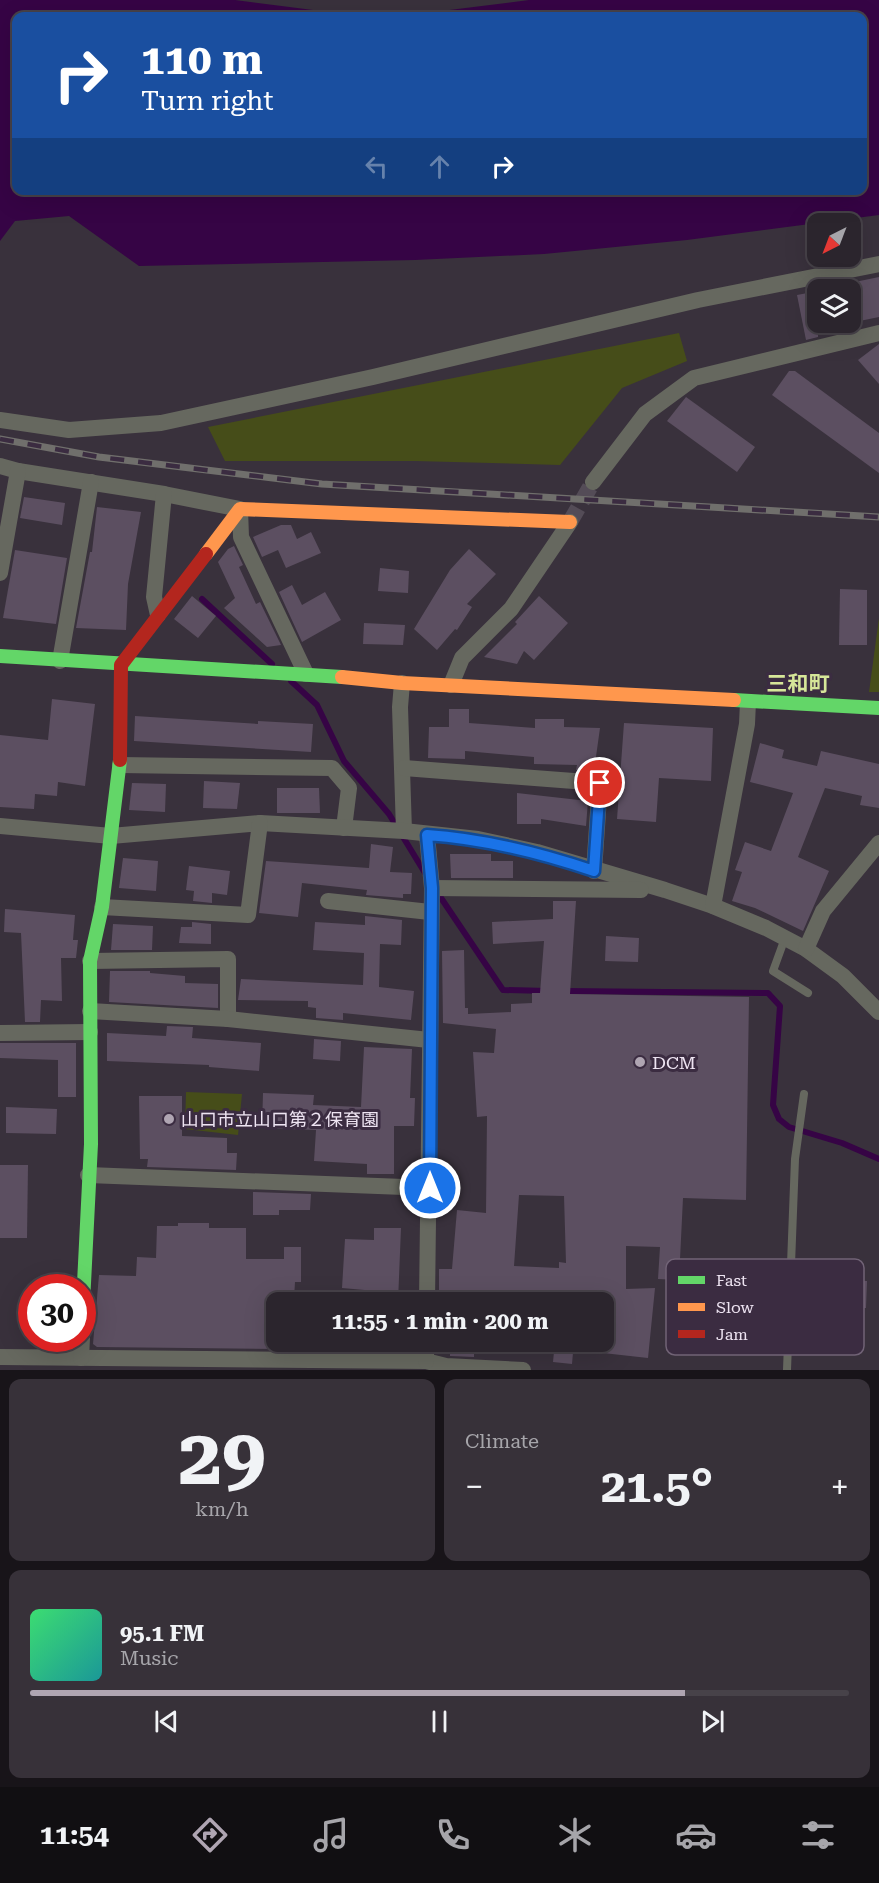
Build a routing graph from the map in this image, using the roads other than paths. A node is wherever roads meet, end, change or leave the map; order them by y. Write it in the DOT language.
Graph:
graph roads {
  1 [pos="879,264"];
  2 [pos="879,333"];
  3 [pos="0,420"];
  4 [pos="0,465"];
  5 [pos="18,471"];
  6 [pos="91,482"];
  7 [pos="592,482"];
  8 [pos="164,494"];
  9 [pos="240,509"];
  10 [pos="570,522"];
  11 [pos="0,573"];
  12 [pos="158,615"];
  13 [pos="0,656"];
  14 [pos="60,661"];
  15 [pos="121,665"];
  16 [pos="306,674"];
  17 [pos="402,683"];
  18 [pos="451,685"];
  19 [pos="748,702"];
  20 [pos="879,708"];
  21 [pos="120,765"];
  22 [pos="404,768"];
  23 [pos="260,823"];
  24 [pos="0,826"];
  25 [pos="344,828"];
  26 [pos="404,831"];
  27 [pos="427,835"];
  28 [pos="111,836"];
  29 [pos="879,843"];
  30 [pos="594,871"];
  31 [pos="432,888"];
  32 [pos="665,890"];
  33 [pos="328,901"];
  34 [pos="713,906"];
  35 [pos="102,907"];
  36 [pos="430,912"];
  37 [pos="785,938"];
  38 [pos="806,949"];
  39 [pos="90,961"];
  40 [pos="808,993"];
  41 [pos="90,1011"];
  42 [pos="879,1012"];
  43 [pos="228,1019"];
  44 [pos="90,1032"];
  45 [pos="0,1033"];
  46 [pos="429,1040"];
  47 [pos="804,1094"];
  48 [pos="88,1175"];
  49 [pos="430,1188"];
  50 [pos="791,1259"];
  51 [pos="84,1274"];
  52 [pos="427,1292"];
  53 [pos="81,1352"];
  54 [pos="426,1352"];
  55 [pos="788,1355"];
  56 [pos="0,1357"];
  57 [pos="81,1358"];
  58 [pos="426,1361"];
  59 [pos="446,1368"];
  60 [pos="523,1370"];
  61 [pos="787,1370"];
  1 -- 3 [label="street"];
  2 -- 7 [label="street"];
  4 -- 5 [label="street"];
  5 -- 6 [label="street"];
  5 -- 11 [label="street"];
  6 -- 8 [label="street"];
  6 -- 14 [label="street"];
  8 -- 9 [label="street"];
  8 -- 12 [label="street"];
  9 -- 10 [label="street"];
  9 -- 12 [label="street"];
  9 -- 16 [label="street"];
  10 -- 18 [label="street"];
  12 -- 15 [label="street"];
  13 -- 14 [label="street"];
  14 -- 15 [label="street"];
  15 -- 16 [label="street"];
  15 -- 21 [label="street"];
  16 -- 17 [label="street"];
  17 -- 18 [label="street"];
  17 -- 22 [label="street"];
  18 -- 19 [label="street"];
  19 -- 20 [label="street"];
  19 -- 34 [label="street"];
  21 -- 25 [label="street"];
  21 -- 28 [label="street"];
  22 -- 26 [label="street"];
  22 -- 30 [label="street"];
  23 -- 25 [label="street"];
  23 -- 28 [label="street"];
  23 -- 35 [label="street"];
  24 -- 28 [label="street"];
  25 -- 26 [label="street"];
  26 -- 27 [label="street"];
  27 -- 30 [label="street"];
  27 -- 31 [label="street"];
  28 -- 35 [label="street"];
  29 -- 38 [label="street"];
  30 -- 32 [label="street"];
  31 -- 32 [label="street"];
  31 -- 36 [label="street"];
  32 -- 34 [label="street"];
  33 -- 36 [label="street"];
  34 -- 37 [label="street"];
  35 -- 39 [label="street"];
  36 -- 46 [label="street"];
  37 -- 38 [label="street"];
  37 -- 40 [label="lane"];
  38 -- 42 [label="street"];
  39 -- 41 [label="street"];
  39 -- 43 [label="street"];
  41 -- 43 [label="street"];
  41 -- 44 [label="street"];
  43 -- 46 [label="street"];
  44 -- 45 [label="street"];
  44 -- 48 [label="street"];
  46 -- 49 [label="street"];
  47 -- 50 [label="lane"];
  48 -- 49 [label="street"];
  48 -- 51 [label="street"];
  49 -- 52 [label="street"];
  53 -- 57 [label="street"];
  54 -- 58 [label="street"];
  55 -- 61 [label="lane"];
  56 -- 57 [label="street"];
  57 -- 58 [label="street"];
  58 -- 59 [label="street"];
  59 -- 60 [label="street"];
}
